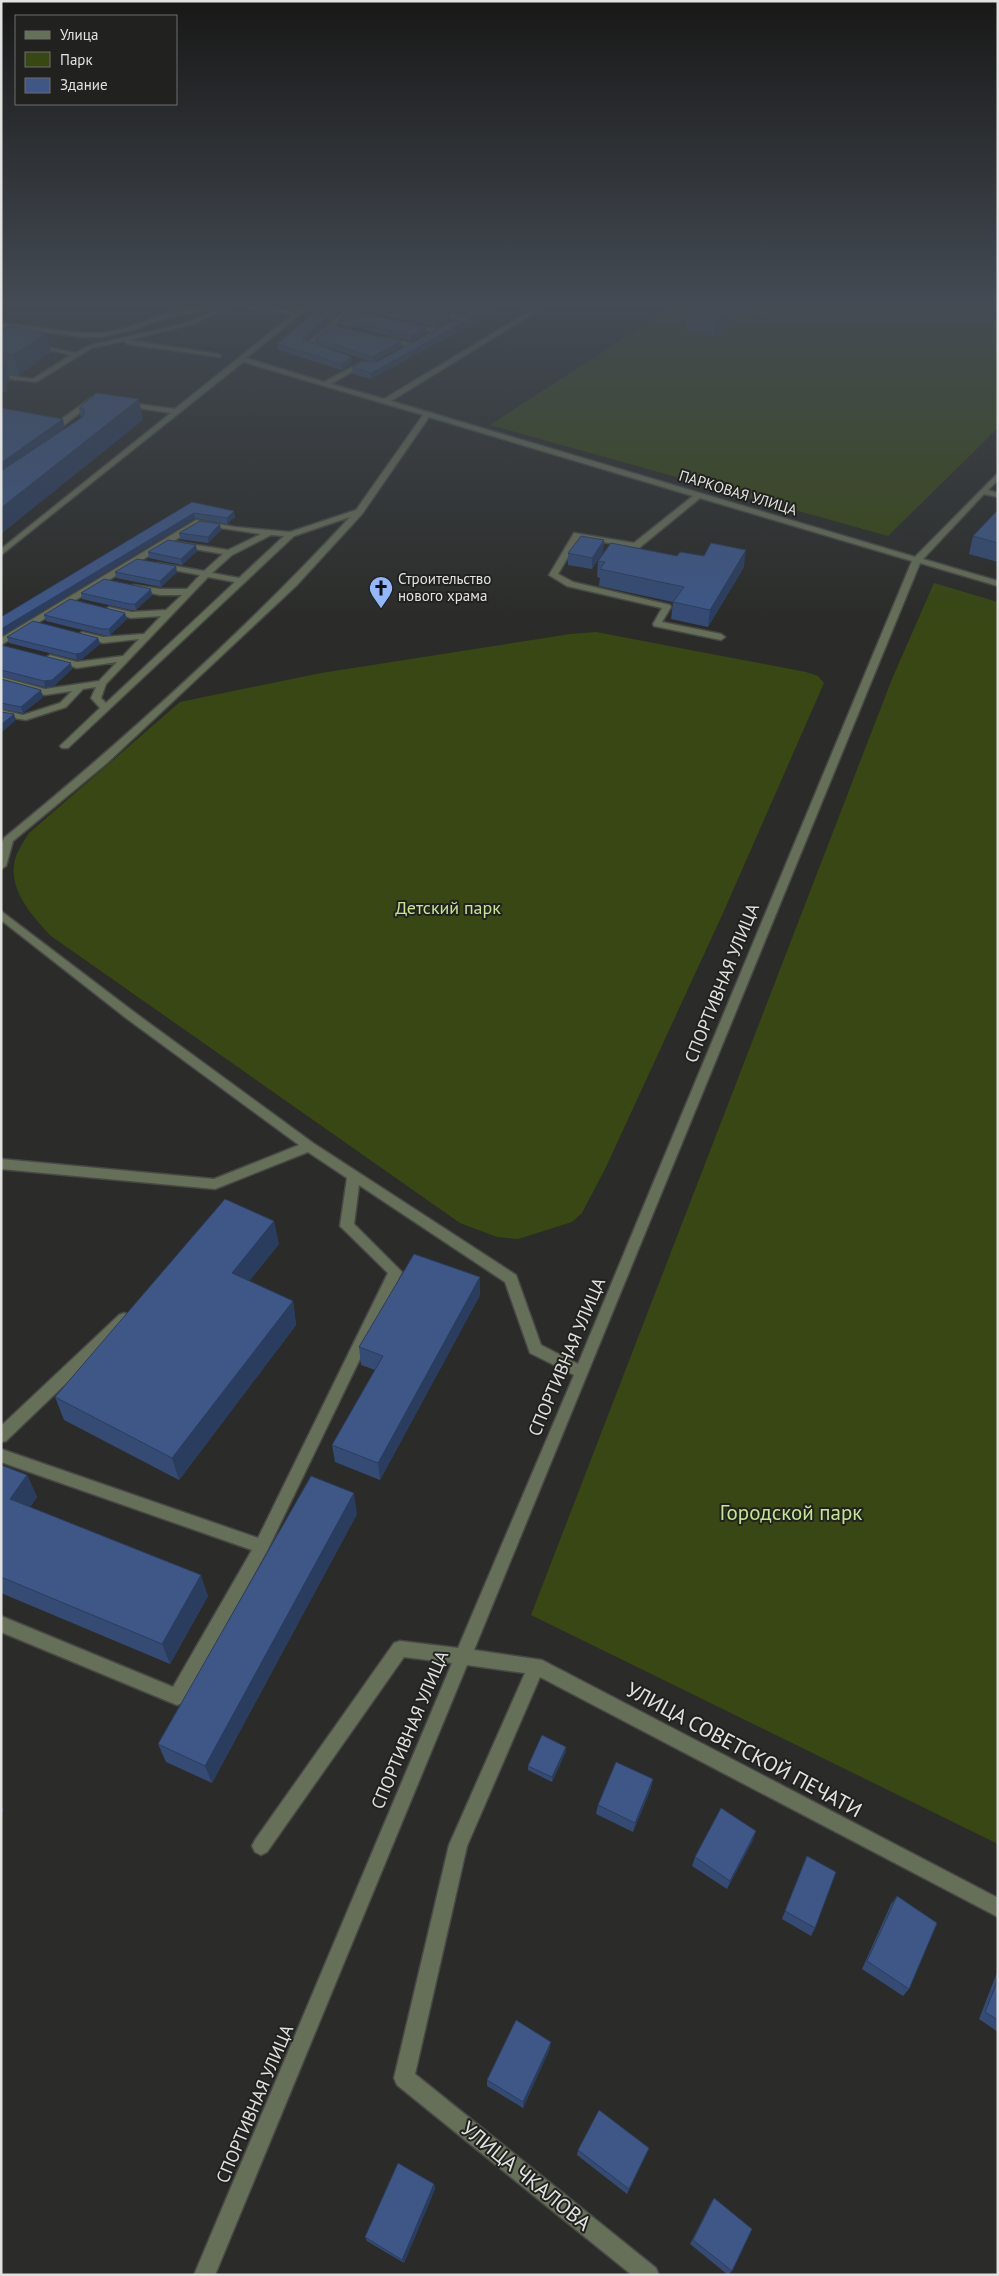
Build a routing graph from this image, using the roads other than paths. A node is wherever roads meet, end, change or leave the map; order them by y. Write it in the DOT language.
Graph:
graph roads {
  1 [pos="79,409"];
  2 [pos="163,409"];
  3 [pos="410,409"];
  4 [pos="175,411"];
  5 [pos="427,414"];
  6 [pos="46,426"];
  7 [pos="55,428"];
  8 [pos="65,429"];
  9 [pos="998,475"];
  10 [pos="983,491"];
  11 [pos="699,495"];
  12 [pos="998,495"];
  13 [pos="359,512"];
  14 [pos="270,532"];
  15 [pos="292,534"];
  16 [pos="167,541"];
  17 [pos="1,553"];
  18 [pos="229,553"];
  19 [pos="136,560"];
  20 [pos="917,560"];
  21 [pos="206,574"];
  22 [pos="103,580"];
  23 [pos="241,581"];
  24 [pos="122,584"];
  25 [pos="998,584"];
  26 [pos="131,586"];
  27 [pos="188,592"];
  28 [pos="68,600"];
  29 [pos="168,613"];
  30 [pos="31,622"];
  31 [pos="49,627"];
  32 [pos="76,634"];
  33 [pos="146,636"];
  34 [pos="720,637"];
  35 [pos="4,646"];
  36 [pos="39,656"];
  37 [pos="126,658"];
  38 [pos="1,680"];
  39 [pos="102,683"];
  40 [pos="80,687"];
  41 [pos="106,708"];
  42 [pos="1,714"];
  43 [pos="65,746"];
  44 [pos="1,866"];
  45 [pos="1,914"];
  46 [pos="309,1146"];
  47 [pos="1,1164"];
  48 [pos="354,1176"];
  49 [pos="132,1311"];
  50 [pos="582,1372"];
  51 [pos="1,1436"];
  52 [pos="1,1455"];
  53 [pos="262,1546"];
  54 [pos="1,1624"];
  55 [pos="461,1658"];
  56 [pos="536,1666"];
  57 [pos="261,1846"];
  58 [pos="998,1908"];
  59 [pos="204,2275"];
  60 [pos="649,2275"];
  1 -- 7 [label="street"];
  2 -- 4 [label="street"];
  3 -- 5 [label="street, ПАРКОВАЯ УЛИЦА"];
  4 -- 17 [label="street"];
  5 -- 11 [label="street, ПАРКОВАЯ УЛИЦА"];
  5 -- 13 [label="street"];
  6 -- 7 [label="street"];
  7 -- 8 [label="street"];
  9 -- 10 [label="street, СПОРТИВНАЯ УЛИЦА"];
  10 -- 12 [label="street"];
  10 -- 20 [label="street, СПОРТИВНАЯ УЛИЦА"];
  11 -- 20 [label="street, ПАРКОВАЯ УЛИЦА"];
  11 -- 34 [label="street"];
  13 -- 15 [label="street"];
  13 -- 44 [label="street"];
  14 -- 15 [label="street"];
  14 -- 16 [label="street"];
  14 -- 18 [label="street"];
  15 -- 23 [label="street"];
  16 -- 18 [label="street"];
  16 -- 19 [label="street"];
  18 -- 21 [label="street"];
  19 -- 21 [label="street"];
  19 -- 22 [label="street"];
  20 -- 25 [label="street, ПАРКОВАЯ УЛИЦА"];
  20 -- 50 [label="street, СПОРТИВНАЯ УЛИЦА"];
  21 -- 23 [label="street"];
  21 -- 27 [label="street"];
  22 -- 24 [label="street"];
  22 -- 28 [label="street"];
  23 -- 41 [label="street"];
  26 -- 27 [label="street"];
  27 -- 29 [label="street"];
  28 -- 29 [label="street"];
  28 -- 30 [label="street"];
  29 -- 33 [label="street"];
  30 -- 31 [label="street"];
  30 -- 35 [label="street"];
  32 -- 33 [label="street"];
  33 -- 37 [label="street"];
  36 -- 37 [label="street"];
  37 -- 39 [label="street"];
  38 -- 40 [label="street"];
  39 -- 40 [label="street"];
  39 -- 41 [label="street"];
  40 -- 42 [label="street"];
  41 -- 43 [label="street"];
  45 -- 46 [label="street"];
  46 -- 47 [label="street"];
  46 -- 48 [label="street"];
  48 -- 50 [label="street"];
  48 -- 53 [label="street"];
  49 -- 51 [label="street"];
  50 -- 55 [label="street, СПОРТИВНАЯ УЛИЦА"];
  52 -- 53 [label="street"];
  53 -- 54 [label="street"];
  55 -- 56 [label="street, УЛИЦА СОВЕТСКОЙ ПЕЧАТИ"];
  55 -- 57 [label="street, УЛИЦА СОВЕТСКОЙ ПЕЧАТИ"];
  55 -- 59 [label="street, СПОРТИВНАЯ УЛИЦА"];
  56 -- 58 [label="street, УЛИЦА СОВЕТСКОЙ ПЕЧАТИ"];
  56 -- 60 [label="street, УЛИЦА ЧКАЛОВА"];
}
